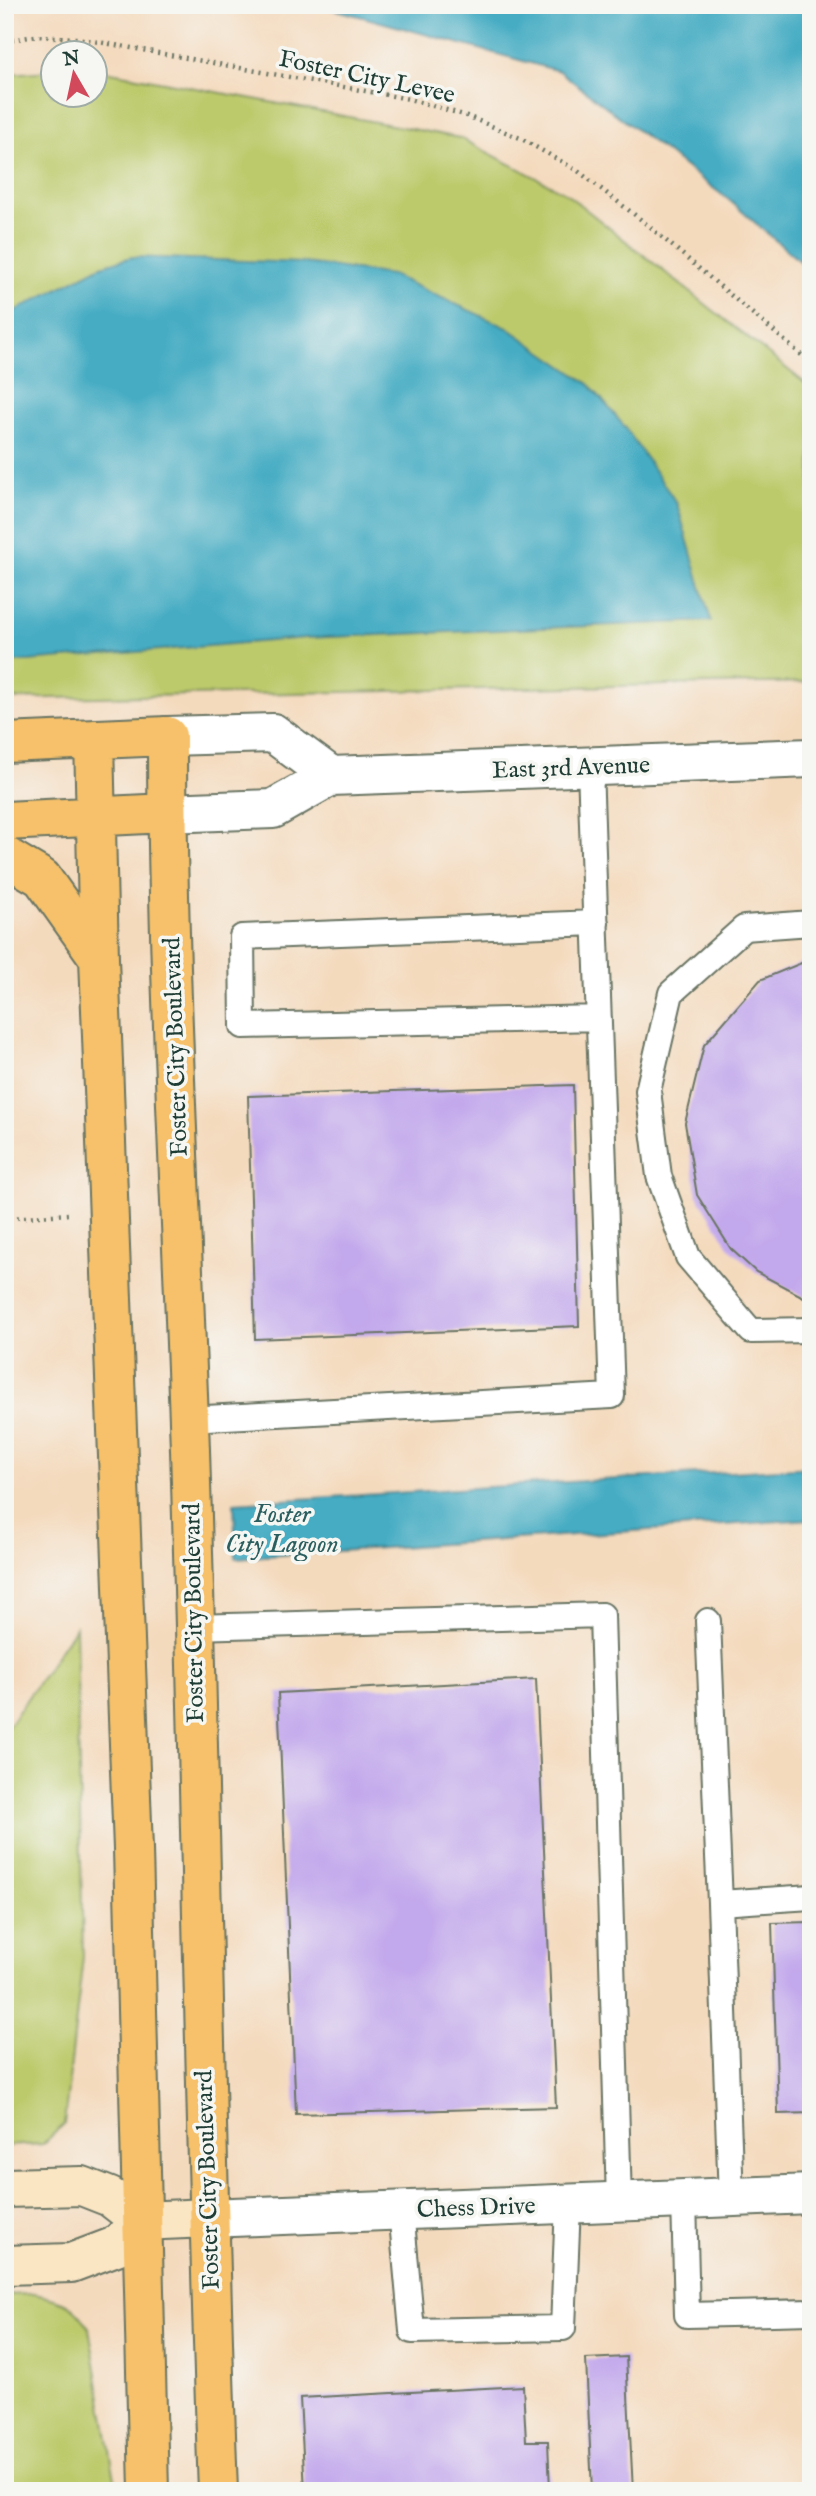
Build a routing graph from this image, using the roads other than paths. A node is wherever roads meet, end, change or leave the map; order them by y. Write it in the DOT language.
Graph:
graph roads {
  1 [pos="167,736"];
  2 [pos="94,739"];
  3 [pos="5,743"];
  4 [pos="811,758"];
  5 [pos="590,767"];
  6 [pos="331,776"];
  7 [pos="167,813"];
  8 [pos="94,817"];
  9 [pos="5,821"];
  10 [pos="5,856"];
  11 [pos="596,923"];
  12 [pos="811,923"];
  13 [pos="99,958"];
  14 [pos="599,1018"];
  15 [pos="811,1330"];
  16 [pos="188,1419"];
  17 [pos="708,1621"];
  18 [pos="194,1627"];
  19 [pos="811,1897"];
  20 [pos="720,1903"];
  21 [pos="5,2188"];
  22 [pos="811,2194"];
  23 [pos="731,2198"];
  24 [pos="684,2199"];
  25 [pos="619,2202"];
  26 [pos="568,2204"];
  27 [pos="401,2210"];
  28 [pos="208,2218"];
  29 [pos="141,2221"];
  30 [pos="5,2265"];
  31 [pos="811,2312"];
  32 [pos="149,2491"];
  33 [pos="218,2491"];
  1 -- 2 [label="main road"];
  1 -- 6 [label="street"];
  1 -- 7 [label="main road, Foster City Boulevard"];
  2 -- 3 [label="main road"];
  2 -- 8 [label="main road"];
  4 -- 5 [label="street, East 3rd Avenue"];
  5 -- 6 [label="street, East 3rd Avenue"];
  5 -- 11 [label="lane"];
  6 -- 7 [label="street, East 3rd Avenue"];
  7 -- 8 [label="main road, East 3rd Avenue"];
  7 -- 16 [label="main road, Foster City Boulevard"];
  8 -- 9 [label="main road, East 3rd Avenue"];
  8 -- 13 [label="main road"];
  10 -- 13 [label="main road"];
  11 -- 14 [label="lane"];
  11 -- 14 [label="lane"];
  12 -- 15 [label="lane"];
  13 -- 29 [label="main road"];
  14 -- 16 [label="lane"];
  16 -- 18 [label="main road, Foster City Boulevard"];
  17 -- 20 [label="lane"];
  18 -- 25 [label="lane"];
  18 -- 28 [label="main road, Foster City Boulevard"];
  19 -- 20 [label="lane"];
  20 -- 23 [label="lane"];
  21 -- 29 [label="main road"];
  22 -- 23 [label="street, Chess Drive"];
  23 -- 24 [label="street, Chess Drive"];
  24 -- 25 [label="street, Chess Drive"];
  24 -- 31 [label="lane"];
  25 -- 26 [label="street, Chess Drive"];
  26 -- 27 [label="street, Chess Drive"];
  26 -- 27 [label="lane"];
  27 -- 28 [label="street, Chess Drive"];
  28 -- 29 [label="main road, Chess Drive"];
  28 -- 33 [label="main road, Foster City Boulevard"];
  29 -- 30 [label="main road"];
  29 -- 32 [label="main road"];
}
